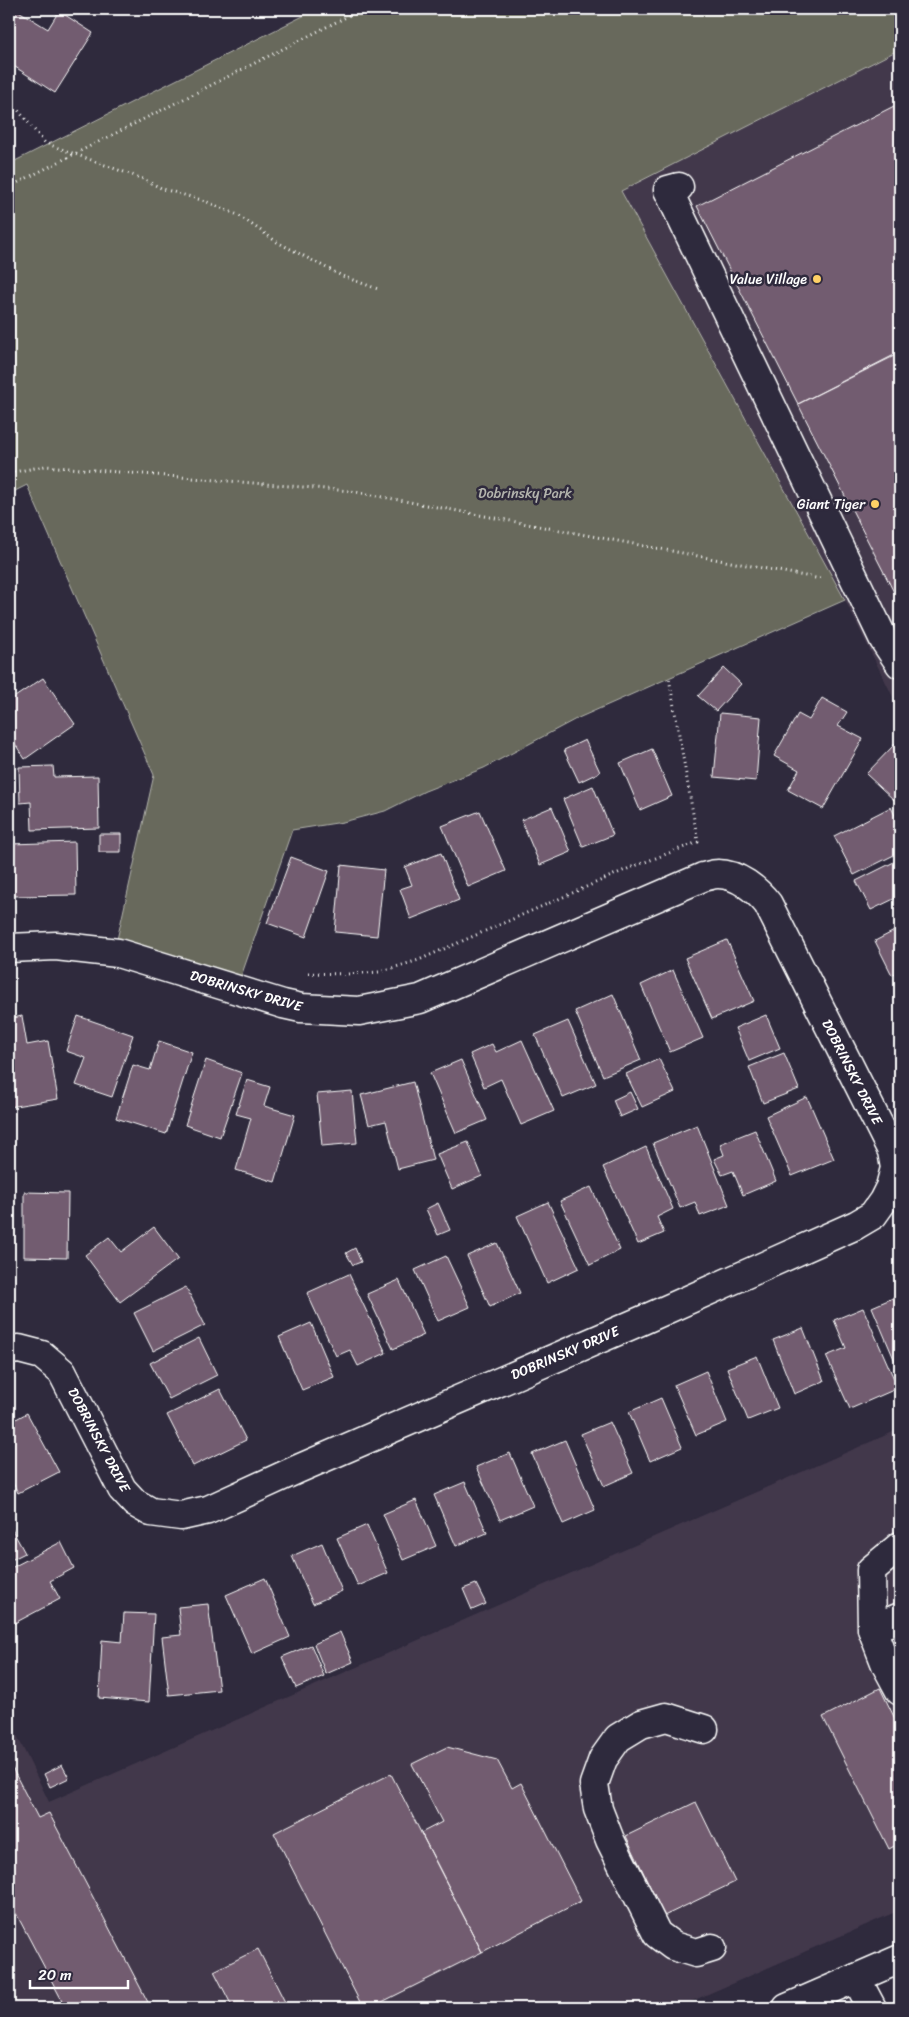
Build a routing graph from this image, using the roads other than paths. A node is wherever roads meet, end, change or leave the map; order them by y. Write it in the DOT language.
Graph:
graph roads {
  1 [pos="679,187"];
  2 [pos="900,664"];
  3 [pos="9,948"];
  4 [pos="9,1350"];
  5 [pos="900,1546"];
  6 [pos="900,1617"];
  7 [pos="872,1629"];
  8 [pos="900,1691"];
  9 [pos="704,1729"];
  10 [pos="712,1948"];
  11 [pos="900,1959"];
  12 [pos="856,1978"];
  13 [pos="787,2008"];
  14 [pos="872,2008"];
  1 -- 2 [label="street"];
  3 -- 4 [label="street, DOBRINSKY DRIVE"];
  5 -- 7 [label="street"];
  6 -- 7 [label="street"];
  7 -- 8 [label="street"];
  9 -- 10 [label="street"];
  11 -- 12 [label="street"];
  12 -- 13 [label="street"];
  12 -- 14 [label="street"];
}
